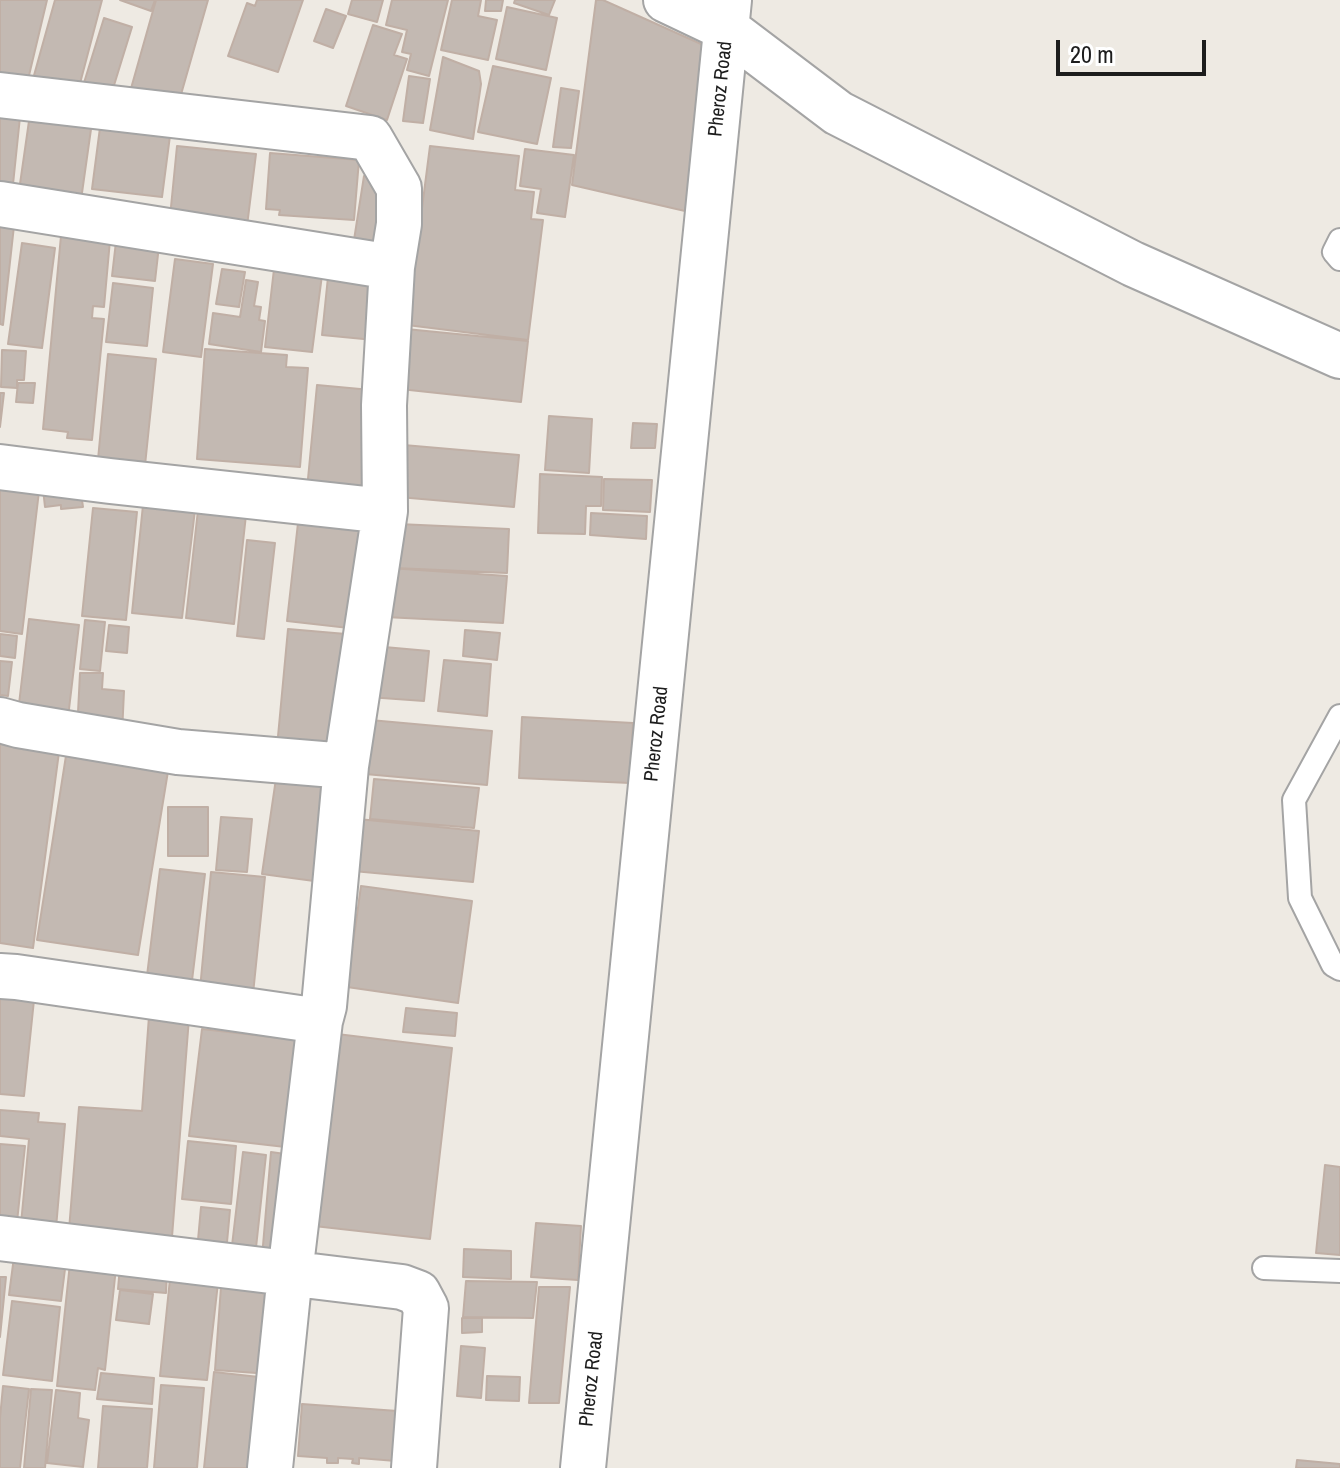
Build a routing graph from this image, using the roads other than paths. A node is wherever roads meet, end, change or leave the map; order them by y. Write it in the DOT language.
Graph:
graph roads {
  1 [pos="666,0"];
  2 [pos="728,14"];
  3 [pos="0,95"];
  4 [pos="0,204"];
  5 [pos="1340,240"];
  6 [pos="1340,259"];
  7 [pos="392,267"];
  8 [pos="1340,356"];
  9 [pos="0,467"];
  10 [pos="385,511"];
  11 [pos="1340,716"];
  12 [pos="0,720"];
  13 [pos="346,766"];
  14 [pos="1340,969"];
  15 [pos="0,976"];
  16 [pos="320,1021"];
  17 [pos="0,1238"];
  18 [pos="1264,1268"];
  19 [pos="1340,1271"];
  20 [pos="290,1274"];
  21 [pos="270,1468"];
  22 [pos="414,1468"];
  23 [pos="583,1468"];
  1 -- 2 [label="street"];
  2 -- 8 [label="street"];
  2 -- 23 [label="street, Pheroz Road"];
  3 -- 7 [label="street"];
  4 -- 7 [label="street"];
  5 -- 6 [label="lane"];
  7 -- 10 [label="street"];
  9 -- 10 [label="street"];
  10 -- 13 [label="street"];
  11 -- 14 [label="lane"];
  12 -- 13 [label="street"];
  13 -- 16 [label="street"];
  15 -- 16 [label="street"];
  16 -- 20 [label="street"];
  17 -- 20 [label="street"];
  18 -- 19 [label="lane"];
  20 -- 21 [label="street"];
  20 -- 22 [label="street"];
}
